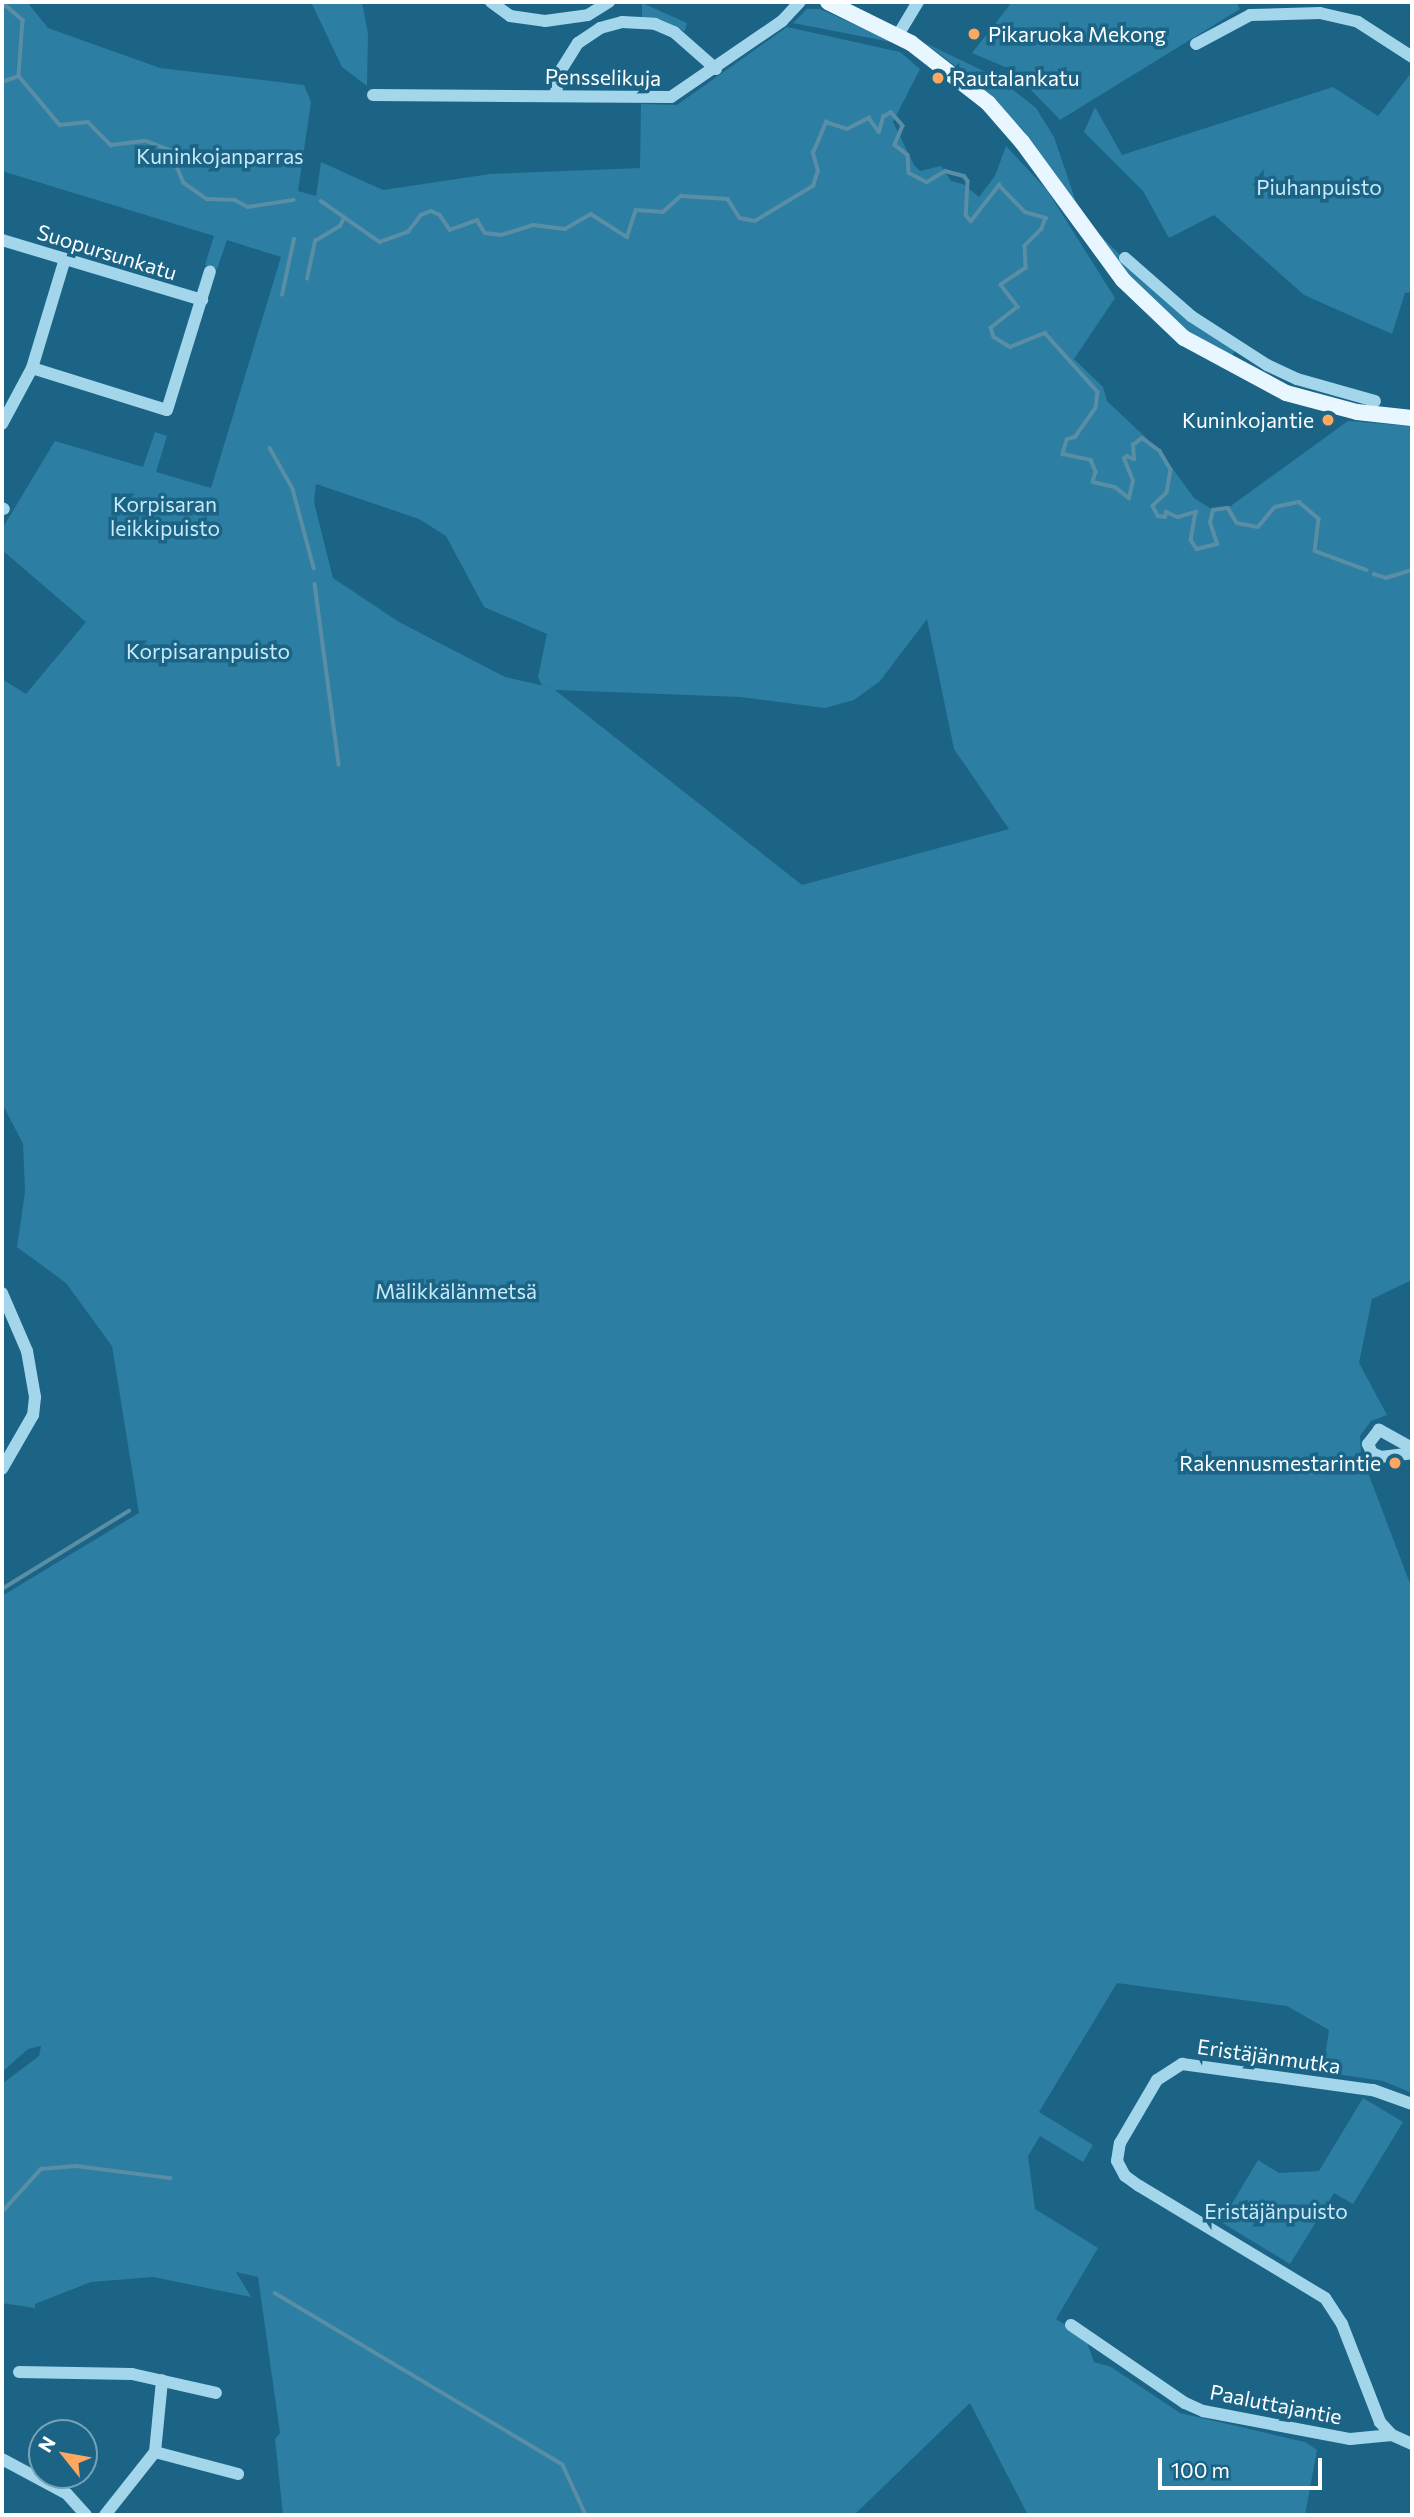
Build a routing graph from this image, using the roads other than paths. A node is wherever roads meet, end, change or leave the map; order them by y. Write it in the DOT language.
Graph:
graph roads {
  1 [pos="491,2"];
  2 [pos="609,2"];
  3 [pos="800,2"];
  4 [pos="828,2"];
  5 [pos="918,2"];
  6 [pos="1340,8"];
  7 [pos="594,12"];
  8 [pos="600,28"];
  9 [pos="898,35"];
  10 [pos="1196,44"];
  11 [pos="1412,57"];
  12 [pos="716,69"];
  13 [pos="373,94"];
  14 [pos="555,96"];
  15 [pos="2,240"];
  16 [pos="1125,258"];
  17 [pos="65,259"];
  18 [pos="211,271"];
  19 [pos="202,300"];
  20 [pos="32,368"];
  21 [pos="1275,369"];
  22 [pos="1267,385"];
  23 [pos="1375,401"];
  24 [pos="1412,418"];
  25 [pos="2,424"];
  26 [pos="2,1293"];
  27 [pos="2,1469"];
  28 [pos="1412,2104"];
  29 [pos="1071,2325"];
  30 [pos="19,2372"];
  31 [pos="162,2380"];
  32 [pos="216,2393"];
  33 [pos="1392,2435"];
  34 [pos="1412,2444"];
  35 [pos="155,2452"];
  36 [pos="2,2459"];
  37 [pos="237,2474"];
  38 [pos="86,2515"];
  39 [pos="105,2515"];
  1 -- 7 [label="street"];
  2 -- 7 [label="street"];
  3 -- 12 [label="street, Pensselikuja"];
  4 -- 9 [label="main road"];
  5 -- 9 [label="street"];
  6 -- 10 [label="street"];
  6 -- 11 [label="street"];
  7 -- 8 [label="street"];
  8 -- 12 [label="street"];
  8 -- 14 [label="street"];
  9 -- 22 [label="main road"];
  12 -- 14 [label="street, Pensselikuja"];
  13 -- 14 [label="street, Pensselikuja"];
  15 -- 17 [label="street, Suopursunkatu"];
  16 -- 21 [label="street"];
  17 -- 19 [label="street, Suopursunkatu"];
  17 -- 20 [label="street"];
  18 -- 19 [label="street"];
  19 -- 20 [label="street"];
  20 -- 25 [label="street"];
  21 -- 22 [label="street"];
  21 -- 23 [label="street"];
  22 -- 24 [label="main road"];
  26 -- 27 [label="street"];
  28 -- 33 [label="street, Eristäjänmutka"];
  29 -- 33 [label="street, Paaluttajantie"];
  30 -- 31 [label="street"];
  31 -- 32 [label="street"];
  31 -- 35 [label="street"];
  33 -- 34 [label="street, Paaluttajantie"];
  35 -- 37 [label="street"];
  35 -- 39 [label="street"];
  36 -- 38 [label="street"];
}
